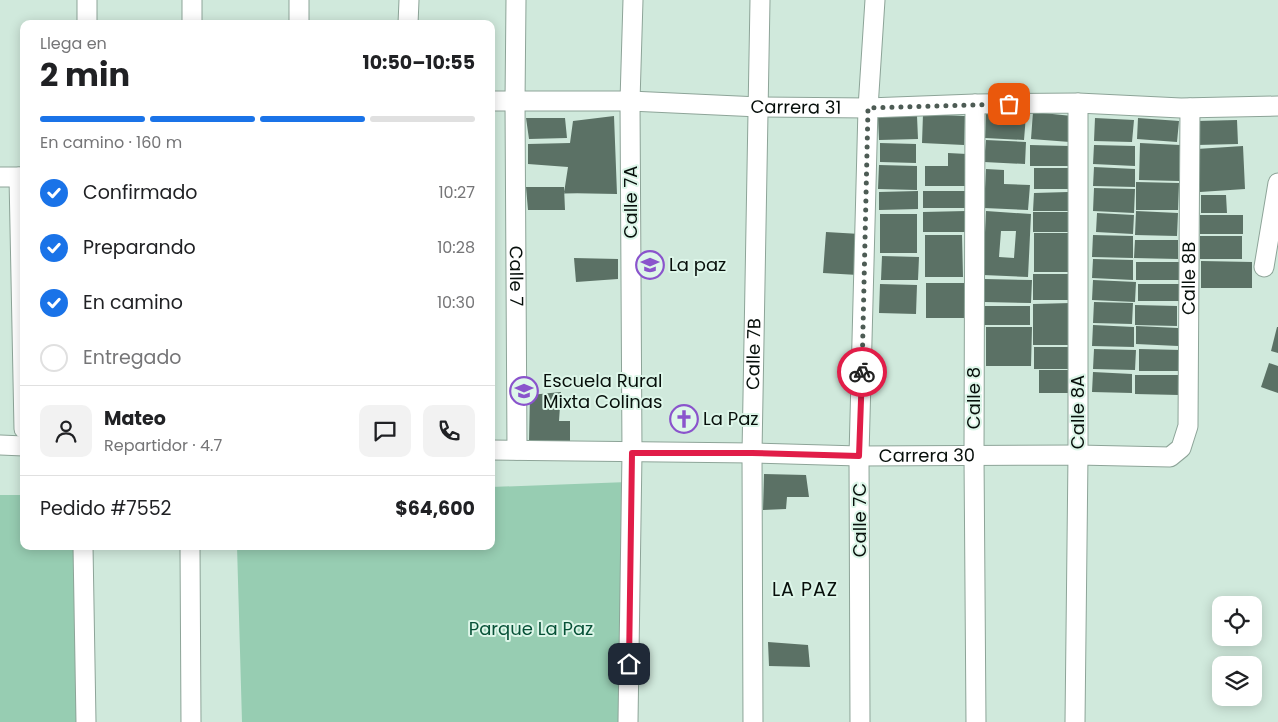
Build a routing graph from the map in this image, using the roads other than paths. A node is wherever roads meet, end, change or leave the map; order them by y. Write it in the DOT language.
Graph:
graph roads {
  1 [pos="87,0"];
  2 [pos="192,0"];
  3 [pos="299,0"];
  4 [pos="409,0"];
  5 [pos="516,0"];
  6 [pos="632,0"];
  7 [pos="760,0"];
  8 [pos="875,0"];
  9 [pos="87,20"];
  10 [pos="192,20"];
  11 [pos="299,20"];
  12 [pos="408,20"];
  13 [pos="495,101"];
  14 [pos="630,101"];
  15 [pos="515,102"];
  16 [pos="1078,103"];
  17 [pos="974,104"];
  18 [pos="1278,106"];
  19 [pos="759,107"];
  20 [pos="868,108"];
  21 [pos="1190,108"];
  22 [pos="0,177"];
  23 [pos="20,177"];
  24 [pos="1278,182"];
  25 [pos="1264,267"];
  26 [pos="0,445"];
  27 [pos="20,446"];
  28 [pos="1181,448"];
  29 [pos="495,450"];
  30 [pos="517,450"];
  31 [pos="632,453"];
  32 [pos="752,453"];
  33 [pos="1078,455"];
  34 [pos="859,456"];
  35 [pos="974,456"];
  36 [pos="83,550"];
  37 [pos="190,550"];
  38 [pos="86,722"];
  39 [pos="191,722"];
  40 [pos="628,722"];
  41 [pos="753,722"];
  42 [pos="860,722"];
  43 [pos="976,722"];
  44 [pos="1076,722"];
  1 -- 9 [label="street"];
  2 -- 10 [label="street"];
  3 -- 11 [label="street"];
  4 -- 12 [label="street"];
  5 -- 15 [label="street, Calle 7"];
  6 -- 14 [label="street, Calle 7A"];
  7 -- 19 [label="street, Calle 7B"];
  8 -- 20 [label="street, Calle 7C"];
  13 -- 15 [label="street, Carrera 31"];
  14 -- 15 [label="street, Carrera 31"];
  14 -- 19 [label="street, Carrera 31"];
  14 -- 31 [label="street, Calle 7A"];
  15 -- 30 [label="street, Calle 7"];
  16 -- 17 [label="street, Carrera 31"];
  16 -- 21 [label="street, Carrera 31"];
  16 -- 33 [label="street, Calle 8A"];
  17 -- 20 [label="street, Carrera 31"];
  17 -- 35 [label="street, Calle 8"];
  18 -- 21 [label="street, Carrera 31"];
  19 -- 20 [label="street, Carrera 31"];
  19 -- 32 [label="street, Calle 7B"];
  20 -- 34 [label="street, Calle 7C"];
  21 -- 28 [label="street, Calle 8B"];
  22 -- 23 [label="street"];
  24 -- 25 [label="street"];
  26 -- 27 [label="street"];
  28 -- 33 [label="street, Carrera 30"];
  29 -- 30 [label="street, Carrera 30"];
  30 -- 31 [label="street, Carrera 30"];
  31 -- 32 [label="street, Carrera 30"];
  31 -- 40 [label="street, Calle 7A"];
  32 -- 34 [label="street, Carrera 30"];
  32 -- 41 [label="street, Calle 7B"];
  33 -- 35 [label="street, Carrera 30"];
  33 -- 44 [label="street, Calle 8A"];
  34 -- 35 [label="street, Carrera 30"];
  34 -- 42 [label="street, Calle 7C"];
  35 -- 43 [label="street, Calle 8"];
  36 -- 38 [label="street"];
  37 -- 39 [label="street"];
}
